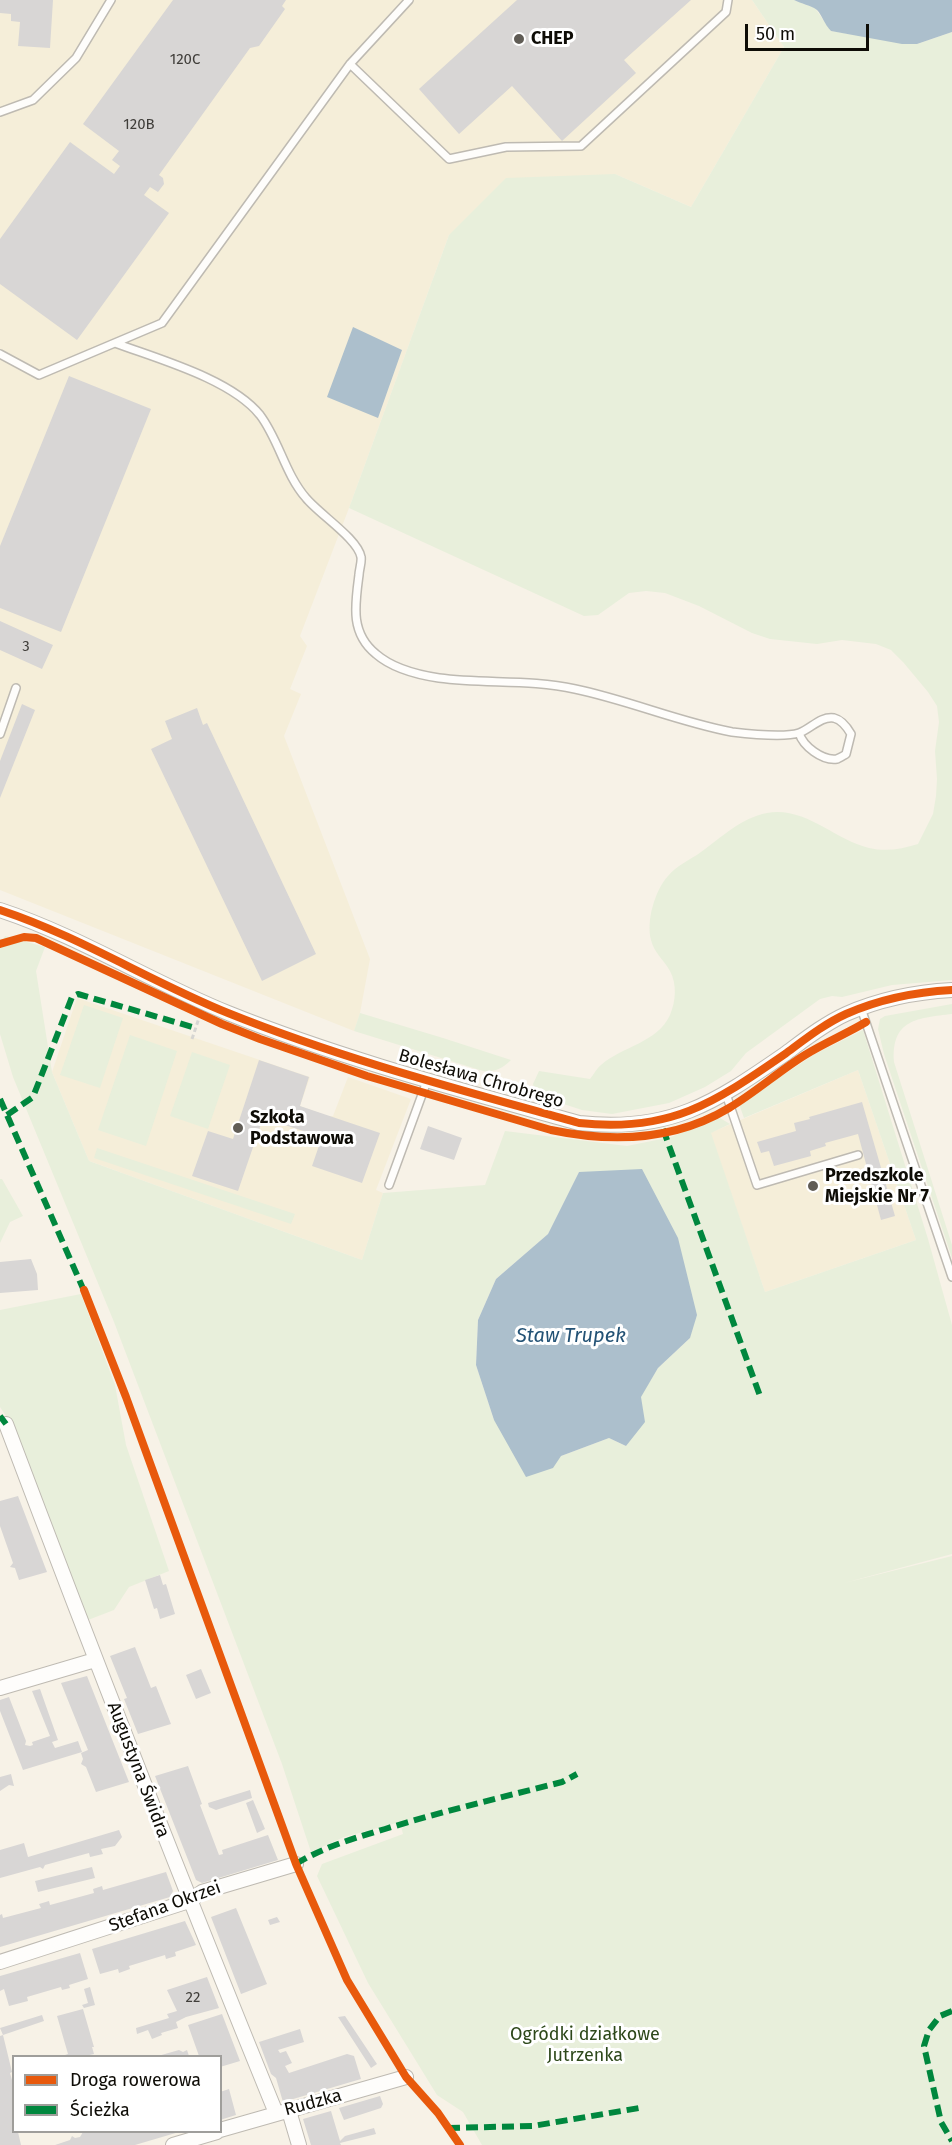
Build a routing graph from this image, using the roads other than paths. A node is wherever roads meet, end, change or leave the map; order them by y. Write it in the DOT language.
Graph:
graph roads {
  1 [pos="111,0"];
  2 [pos="409,0"];
  3 [pos="728,0"];
  4 [pos="350,64"];
  5 [pos="0,112"];
  6 [pos="115,343"];
  7 [pos="0,354"];
  8 [pos="16,688"];
  9 [pos="799,733"];
  10 [pos="0,734"];
  11 [pos="0,910"];
  12 [pos="952,990"];
  13 [pos="861,1008"];
  14 [pos="427,1081"];
  15 [pos="726,1094"];
  16 [pos="858,1155"];
  17 [pos="389,1185"];
  18 [pos="952,1277"];
  19 [pos="6,1424"];
  20 [pos="95,1660"];
  21 [pos="0,1688"];
  22 [pos="296,1864"];
  23 [pos="189,1901"];
  24 [pos="0,1962"];
  25 [pos="406,2077"];
  26 [pos="282,2112"];
  27 [pos="222,2130"];
  28 [pos="212,2133"];
  29 [pos="173,2145"];
  30 [pos="299,2145"];
  1 -- 5 [label="lane"];
  2 -- 4 [label="lane"];
  3 -- 4 [label="lane"];
  4 -- 6 [label="lane"];
  6 -- 7 [label="lane"];
  6 -- 9 [label="lane"];
  8 -- 10 [label="lane"];
  9 -- 9 [label="lane"];
  11 -- 14 [label="street, Bolesława Chrobrego"];
  12 -- 13 [label="street, Bolesława Chrobrego"];
  13 -- 15 [label="street, Bolesława Chrobrego"];
  13 -- 18 [label="lane"];
  14 -- 15 [label="street, Bolesława Chrobrego"];
  14 -- 17 [label="lane"];
  15 -- 16 [label="lane"];
  19 -- 20 [label="street, Augustyna Świdra"];
  20 -- 21 [label="street"];
  20 -- 23 [label="street, Augustyna Świdra"];
  22 -- 23 [label="street, Stefana Okrzei"];
  23 -- 24 [label="street, Stefana Okrzei"];
  23 -- 26 [label="street, Augustyna Świdra"];
  25 -- 26 [label="street, Rudzka"];
  26 -- 27 [label="street, Rudzka"];
  26 -- 30 [label="street, Augustyna Świdra"];
  28 -- 29 [label="street, Rudzka"];
}
